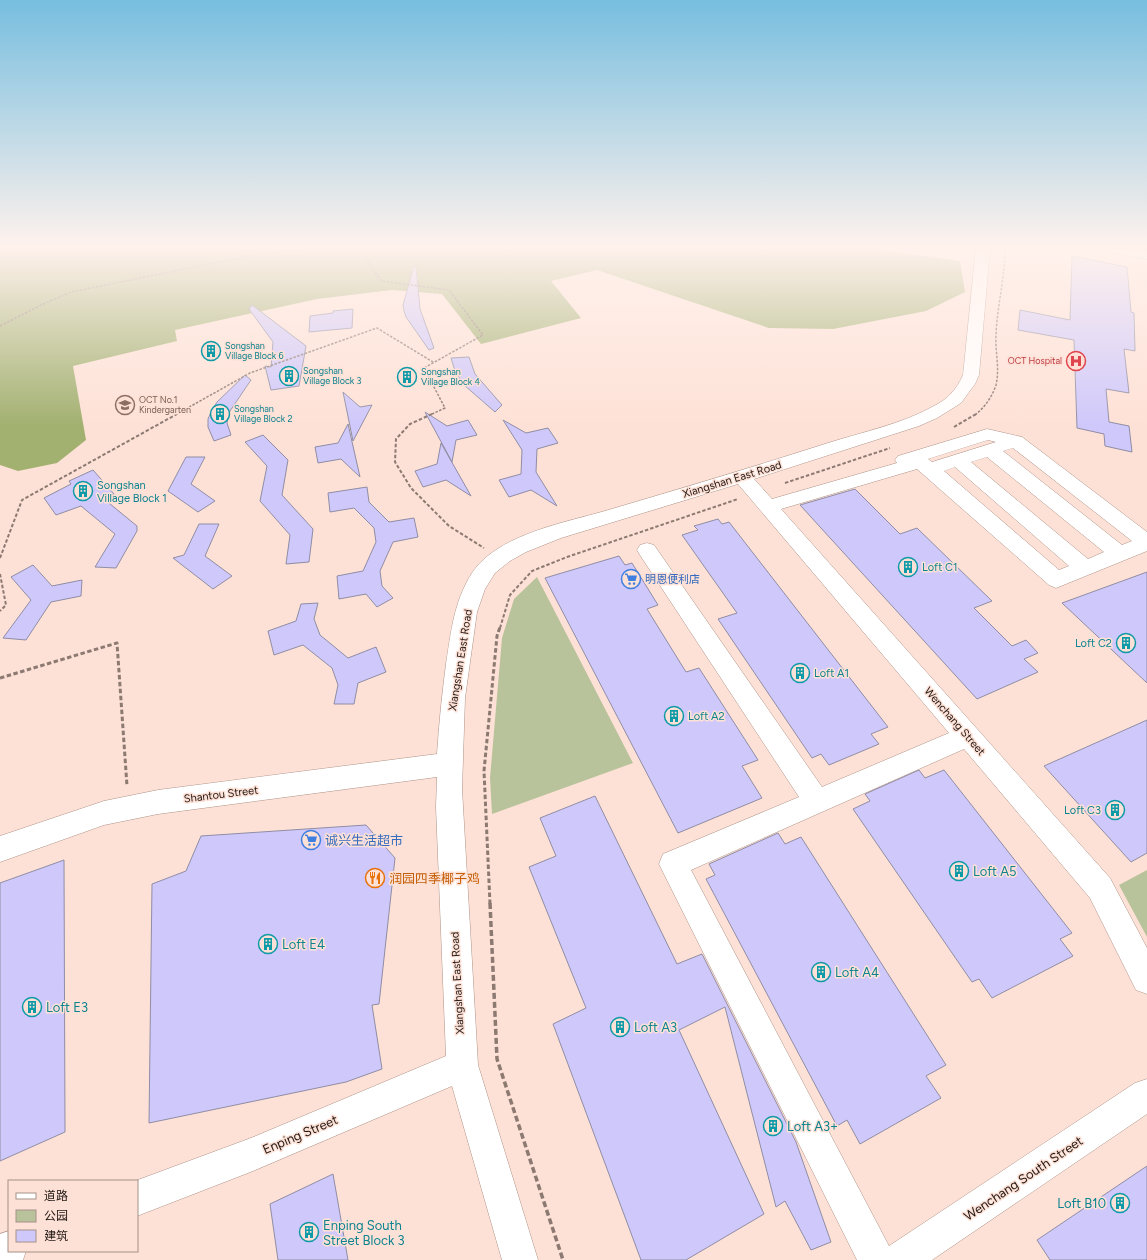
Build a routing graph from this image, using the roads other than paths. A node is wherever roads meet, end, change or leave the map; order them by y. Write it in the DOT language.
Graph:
graph roads {
  1 [pos="977,308"];
  2 [pos="1016,440"];
  3 [pos="989,449"];
  4 [pos="958,460"];
  5 [pos="930,469"];
  6 [pos="757,495"];
  7 [pos="1147,543"];
  8 [pos="647,550"];
  9 [pos="1119,554"];
  10 [pos="1085,568"];
  11 [pos="968,736"];
  12 [pos="449,764"];
  13 [pos="817,802"];
  14 [pos="0,850"];
  15 [pos="1147,979"];
  16 [pos="462,1065"];
  17 [pos="1147,1095"];
  18 [pos="138,1198"];
  19 [pos="520,1260"];
  20 [pos="877,1260"];
  21 [pos="900,1260"];
  1 -- 6 [label="street, Xiangshan East Road"];
  2 -- 3 [label="street"];
  2 -- 6 [label="street"];
  2 -- 7 [label="street"];
  3 -- 4 [label="street"];
  3 -- 9 [label="street"];
  4 -- 5 [label="street"];
  4 -- 10 [label="street"];
  5 -- 6 [label="street"];
  5 -- 10 [label="street"];
  6 -- 11 [label="street, Wenchang Street"];
  6 -- 12 [label="street, Xiangshan East Road"];
  7 -- 9 [label="street"];
  8 -- 13 [label="street"];
  9 -- 10 [label="street"];
  11 -- 13 [label="street"];
  11 -- 15 [label="street, Wenchang Street"];
  12 -- 14 [label="street, Shantou Street"];
  12 -- 16 [label="street, Xiangshan East Road"];
  13 -- 20 [label="street"];
  16 -- 18 [label="street, Enping Street"];
  16 -- 19 [label="street, Xiangshan East Road"];
  17 -- 21 [label="street, Wenchang South Street"];
}
